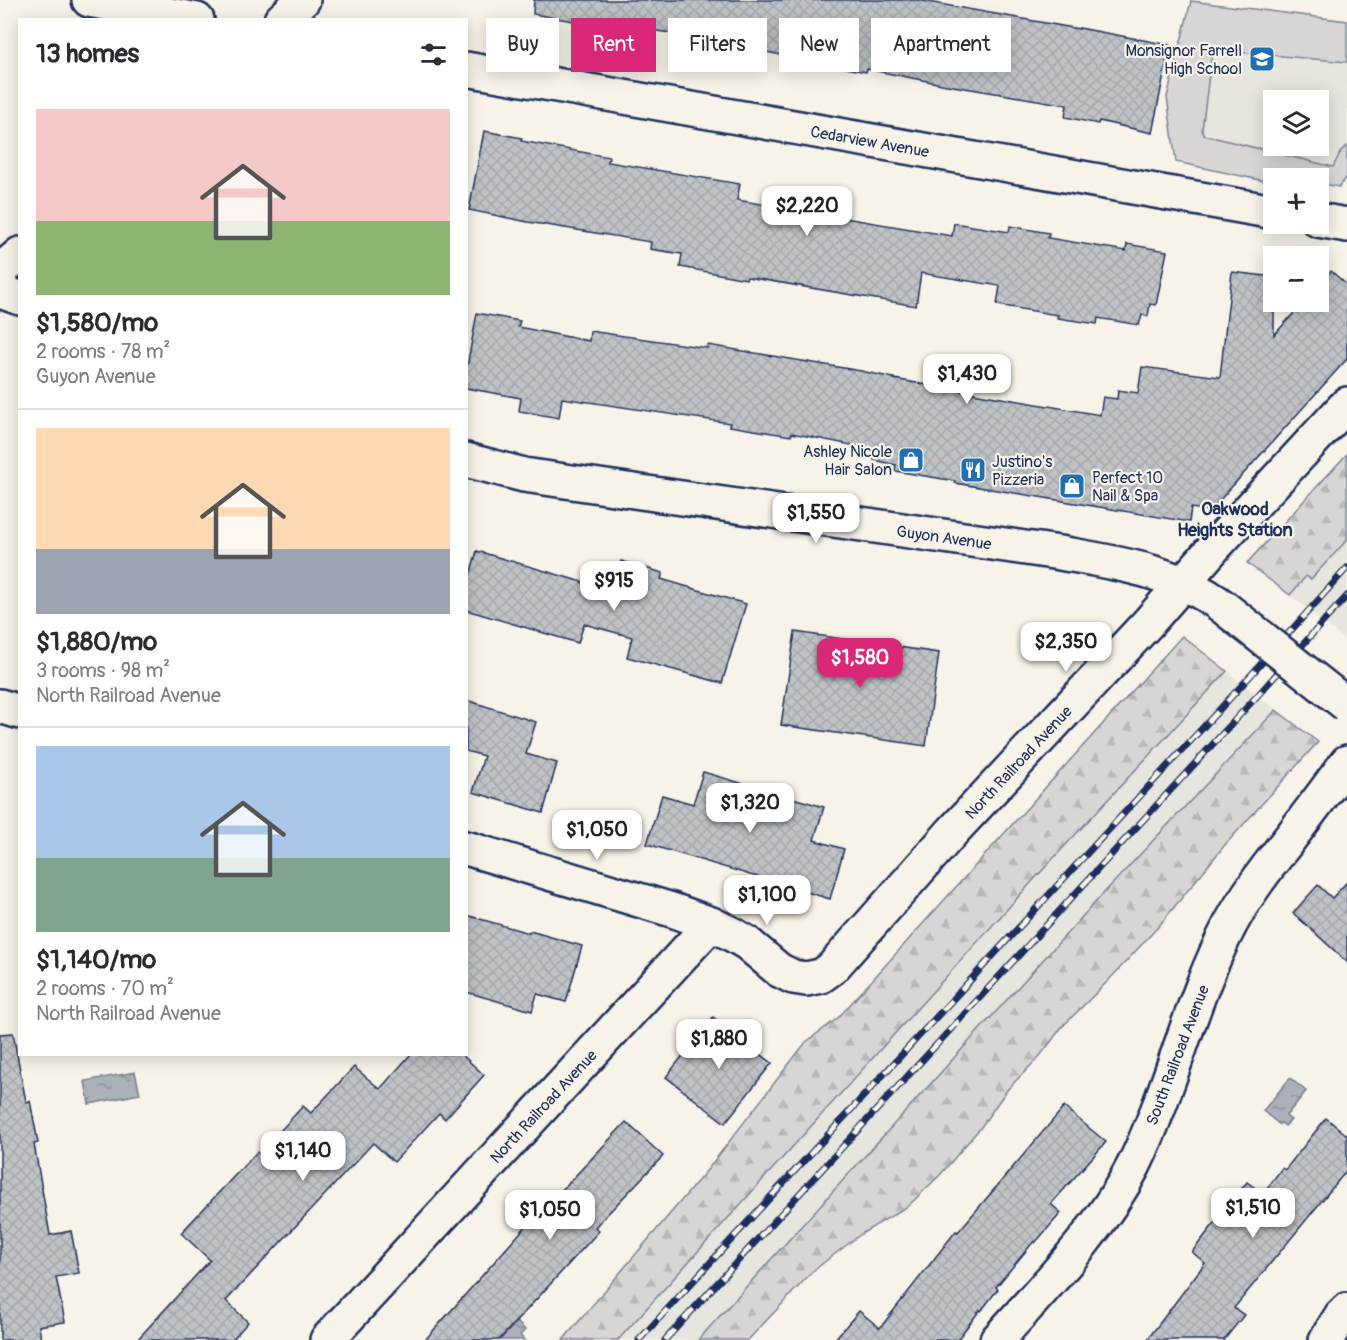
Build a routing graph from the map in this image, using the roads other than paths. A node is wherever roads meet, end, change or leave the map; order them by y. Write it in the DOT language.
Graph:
graph roads {
  1 [pos="89,0"];
  2 [pos="303,0"];
  3 [pos="186,18"];
  4 [pos="283,18"];
  5 [pos="468,69"];
  6 [pos="1263,210"];
  7 [pos="1329,222"];
  8 [pos="1347,225"];
  9 [pos="18,257"];
  10 [pos="0,271"];
  11 [pos="0,291"];
  12 [pos="18,297"];
  13 [pos="1347,404"];
  14 [pos="468,461"];
  15 [pos="1183,583"];
  16 [pos="1347,705"];
  17 [pos="0,706"];
  18 [pos="18,711"];
  19 [pos="1347,762"];
  20 [pos="468,849"];
  21 [pos="711,924"];
  22 [pos="1347,1310"];
  23 [pos="327,1340"];
  24 [pos="997,1340"];
  25 [pos="1326,1340"];
  1 -- 3 [label="street"];
  2 -- 4 [label="street"];
  5 -- 6 [label="street, Cedarview Avenue"];
  7 -- 8 [label="street"];
  9 -- 10 [label="street"];
  11 -- 12 [label="street"];
  13 -- 15 [label="street, North Railroad Avenue"];
  14 -- 15 [label="street, Guyon Avenue"];
  15 -- 16 [label="street, Guyon Avenue, bridge"];
  15 -- 21 [label="street, North Railroad Avenue"];
  17 -- 18 [label="street"];
  19 -- 24 [label="street, South Railroad Avenue"];
  20 -- 21 [label="street"];
  21 -- 23 [label="street, North Railroad Avenue"];
  22 -- 25 [label="street"];
}
